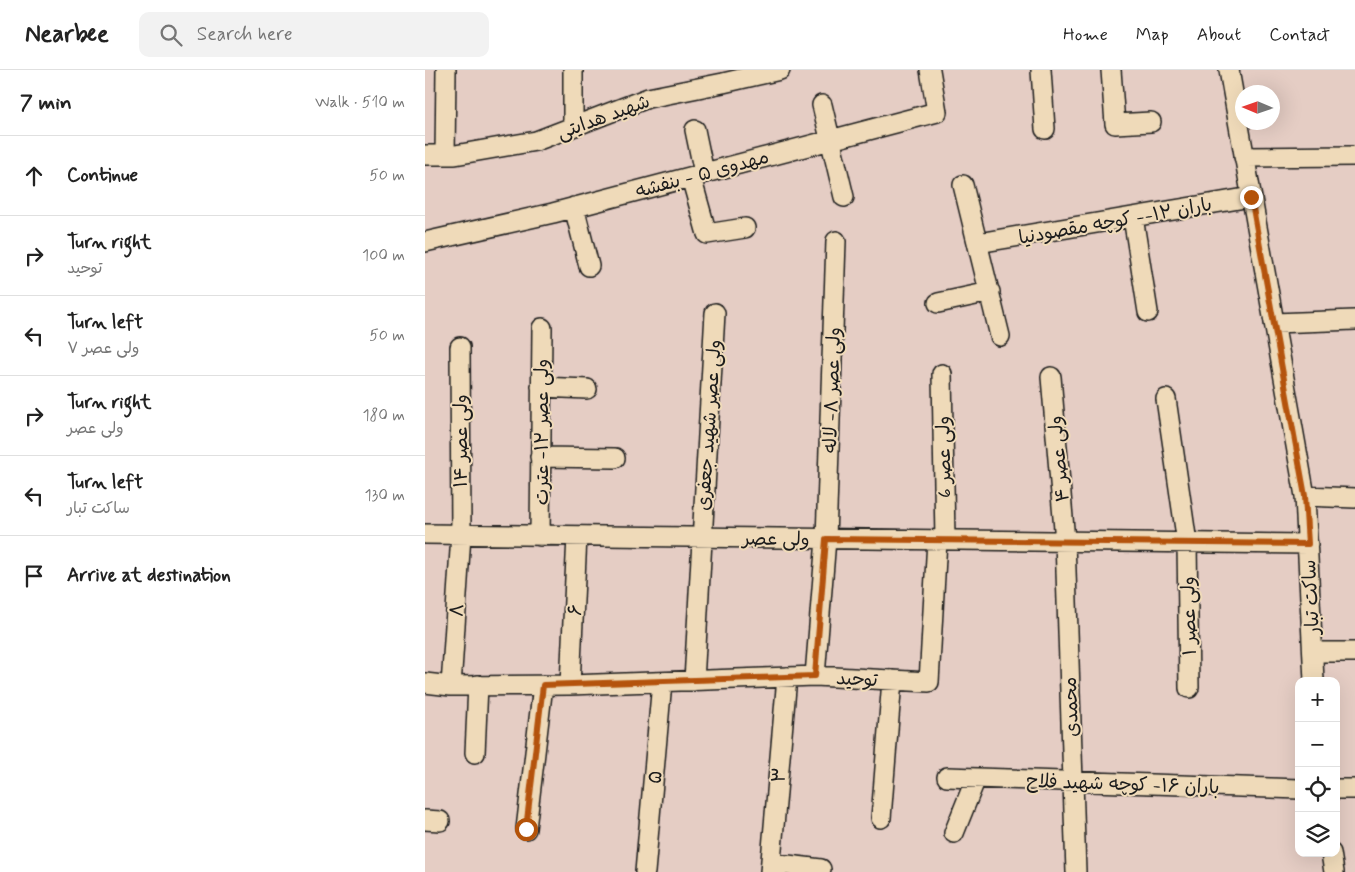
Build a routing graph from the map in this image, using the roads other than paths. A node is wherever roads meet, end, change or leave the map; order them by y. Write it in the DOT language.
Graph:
graph roads {
  1 [pos="446,70"];
  2 [pos="573,70"];
  3 [pos="780,70"];
  4 [pos="930,70"];
  5 [pos="1041,70"];
  6 [pos="1111,70"];
  7 [pos="1229,70"];
  8 [pos="707,78"];
  9 [pos="822,105"];
  10 [pos="1151,122"];
  11 [pos="573,126"];
  12 [pos="1045,129"];
  13 [pos="695,130"];
  14 [pos="830,140"];
  15 [pos="425,154"];
  16 [pos="445,155"];
  17 [pos="1244,156"];
  18 [pos="1355,156"];
  19 [pos="697,175"];
  20 [pos="963,185"];
  21 [pos="844,197"];
  22 [pos="1251,197"];
  23 [pos="574,207"];
  24 [pos="1133,217"];
  25 [pos="745,228"];
  26 [pos="836,241"];
  27 [pos="425,242"];
  28 [pos="978,243"];
  29 [pos="589,266"];
  30 [pos="990,292"];
  31 [pos="938,303"];
  32 [pos="1148,312"];
  33 [pos="715,313"];
  34 [pos="1355,320"];
  35 [pos="1274,323"];
  36 [pos="541,328"];
  37 [pos="1001,336"];
  38 [pos="460,347"];
  39 [pos="942,374"];
  40 [pos="1051,377"];
  41 [pos="541,388"];
  42 [pos="587,389"];
  43 [pos="1166,399"];
  44 [pos="540,457"];
  45 [pos="615,458"];
  46 [pos="1305,496"];
  47 [pos="1355,498"];
  48 [pos="425,534"];
  49 [pos="461,535"];
  50 [pos="540,536"];
  51 [pos="577,536"];
  52 [pos="701,537"];
  53 [pos="826,539"];
  54 [pos="941,540"];
  55 [pos="1065,542"];
  56 [pos="1187,543"];
  57 [pos="1308,544"];
  58 [pos="1313,652"];
  59 [pos="1355,652"];
  60 [pos="815,676"];
  61 [pos="787,677"];
  62 [pos="1314,677"];
  63 [pos="892,680"];
  64 [pos="694,681"];
  65 [pos="662,682"];
  66 [pos="929,682"];
  67 [pos="425,683"];
  68 [pos="478,685"];
  69 [pos="543,685"];
  70 [pos="570,685"];
  71 [pos="451,686"];
  72 [pos="1189,688"];
  73 [pos="475,752"];
  74 [pos="947,777"];
  75 [pos="976,778"];
  76 [pos="1073,781"];
  77 [pos="1295,789"];
  78 [pos="1340,789"];
  79 [pos="1355,789"];
  80 [pos="881,818"];
  81 [pos="526,829"];
  82 [pos="954,833"];
  83 [pos="1332,857"];
  84 [pos="771,868"];
  85 [pos="821,869"];
  86 [pos="645,872"];
  87 [pos="1076,872"];
  88 [pos="1334,872"];
  1 -- 16 [label="street"];
  2 -- 11 [label="street"];
  3 -- 8 [label="street, شهید هدایتی"];
  4 -- 14 [label="street, مهدوی ۵ - بنفشه"];
  5 -- 12 [label="street"];
  6 -- 10 [label="street"];
  7 -- 17 [label="street, ساکت تبار"];
  8 -- 11 [label="street, شهید هدایتی"];
  9 -- 14 [label="street"];
  11 -- 16 [label="street, شهید هدایتی"];
  13 -- 19 [label="street"];
  14 -- 19 [label="street, مهدوی ۵ - بنفشه"];
  14 -- 21 [label="street"];
  15 -- 16 [label="street, شهید هدایتی"];
  17 -- 18 [label="street"];
  17 -- 22 [label="street, ساکت تبار"];
  19 -- 23 [label="street, مهدوی ۵ - بنفشه"];
  19 -- 25 [label="street"];
  20 -- 28 [label="street"];
  22 -- 24 [label="street, باران ۱۲-- كوچه مقصودنيا"];
  22 -- 35 [label="street, ساکت تبار"];
  23 -- 27 [label="street, مهدوی ۵ - بنفشه"];
  23 -- 29 [label="street"];
  24 -- 28 [label="street, باران ۱۲-- كوچه مقصودنيا"];
  24 -- 32 [label="street"];
  26 -- 53 [label="street, ولی عصر ۸- لاله"];
  28 -- 30 [label="street"];
  30 -- 31 [label="street"];
  30 -- 37 [label="street"];
  33 -- 52 [label="street, ولی عصر شهید جعفری"];
  34 -- 35 [label="street"];
  35 -- 46 [label="street, ساکت تبار"];
  36 -- 41 [label="street, ولی عصر ۱۲- عترت"];
  38 -- 49 [label="street, ولی عصر ۱۴"];
  39 -- 54 [label="street, ولی عصر 6"];
  40 -- 55 [label="street, ولی عصر ۴"];
  41 -- 42 [label="street"];
  41 -- 44 [label="street, ولی عصر ۱۲- عترت"];
  43 -- 56 [label="street, ولی عصر ۱"];
  44 -- 45 [label="street"];
  44 -- 50 [label="street, ولی عصر ۱۲- عترت"];
  46 -- 47 [label="street"];
  46 -- 57 [label="street, ساکت تبار"];
  48 -- 49 [label="street, ولی عصر"];
  49 -- 50 [label="street, ولی عصر"];
  49 -- 71 [label="street, ۸"];
  50 -- 51 [label="street, ولی عصر"];
  51 -- 52 [label="street, ولی عصر"];
  51 -- 70 [label="street, ۶"];
  52 -- 53 [label="street, ولی عصر"];
  52 -- 64 [label="street, ولی عصر شهید جعفری"];
  53 -- 54 [label="street, ولی عصر"];
  53 -- 60 [label="street, ولی عصر ۸- لاله"];
  54 -- 55 [label="street, ولی عصر"];
  54 -- 66 [label="street, ولی عصر 6"];
  55 -- 56 [label="street, ولی عصر"];
  55 -- 76 [label="street, محمدی"];
  56 -- 57 [label="street, ولی عصر"];
  56 -- 72 [label="street, ولی عصر ۱"];
  57 -- 58 [label="street, ساکت تبار"];
  58 -- 59 [label="street"];
  58 -- 62 [label="street, ساکت تبار"];
  60 -- 61 [label="street, توحید"];
  60 -- 63 [label="street, توحید"];
  61 -- 64 [label="street, توحید"];
  61 -- 84 [label="street, ۳"];
  63 -- 66 [label="street, توحید"];
  63 -- 80 [label="street"];
  64 -- 65 [label="street, توحید"];
  65 -- 70 [label="street, توحید"];
  65 -- 86 [label="street, ۵"];
  67 -- 71 [label="street, توحید"];
  68 -- 69 [label="street, توحید"];
  68 -- 71 [label="street, توحید"];
  68 -- 73 [label="street"];
  69 -- 70 [label="street, توحید"];
  69 -- 81 [label="street"];
  74 -- 75 [label="street, باران ۱۶- کوچه شهید فلاح"];
  75 -- 76 [label="street, باران ۱۶- کوچه شهید فلاح"];
  75 -- 82 [label="street"];
  76 -- 77 [label="street, باران ۱۶- کوچه شهید فلاح"];
  76 -- 87 [label="street, محمدی"];
  78 -- 79 [label="street"];
  83 -- 88 [label="street"];
  84 -- 85 [label="street"];
}
